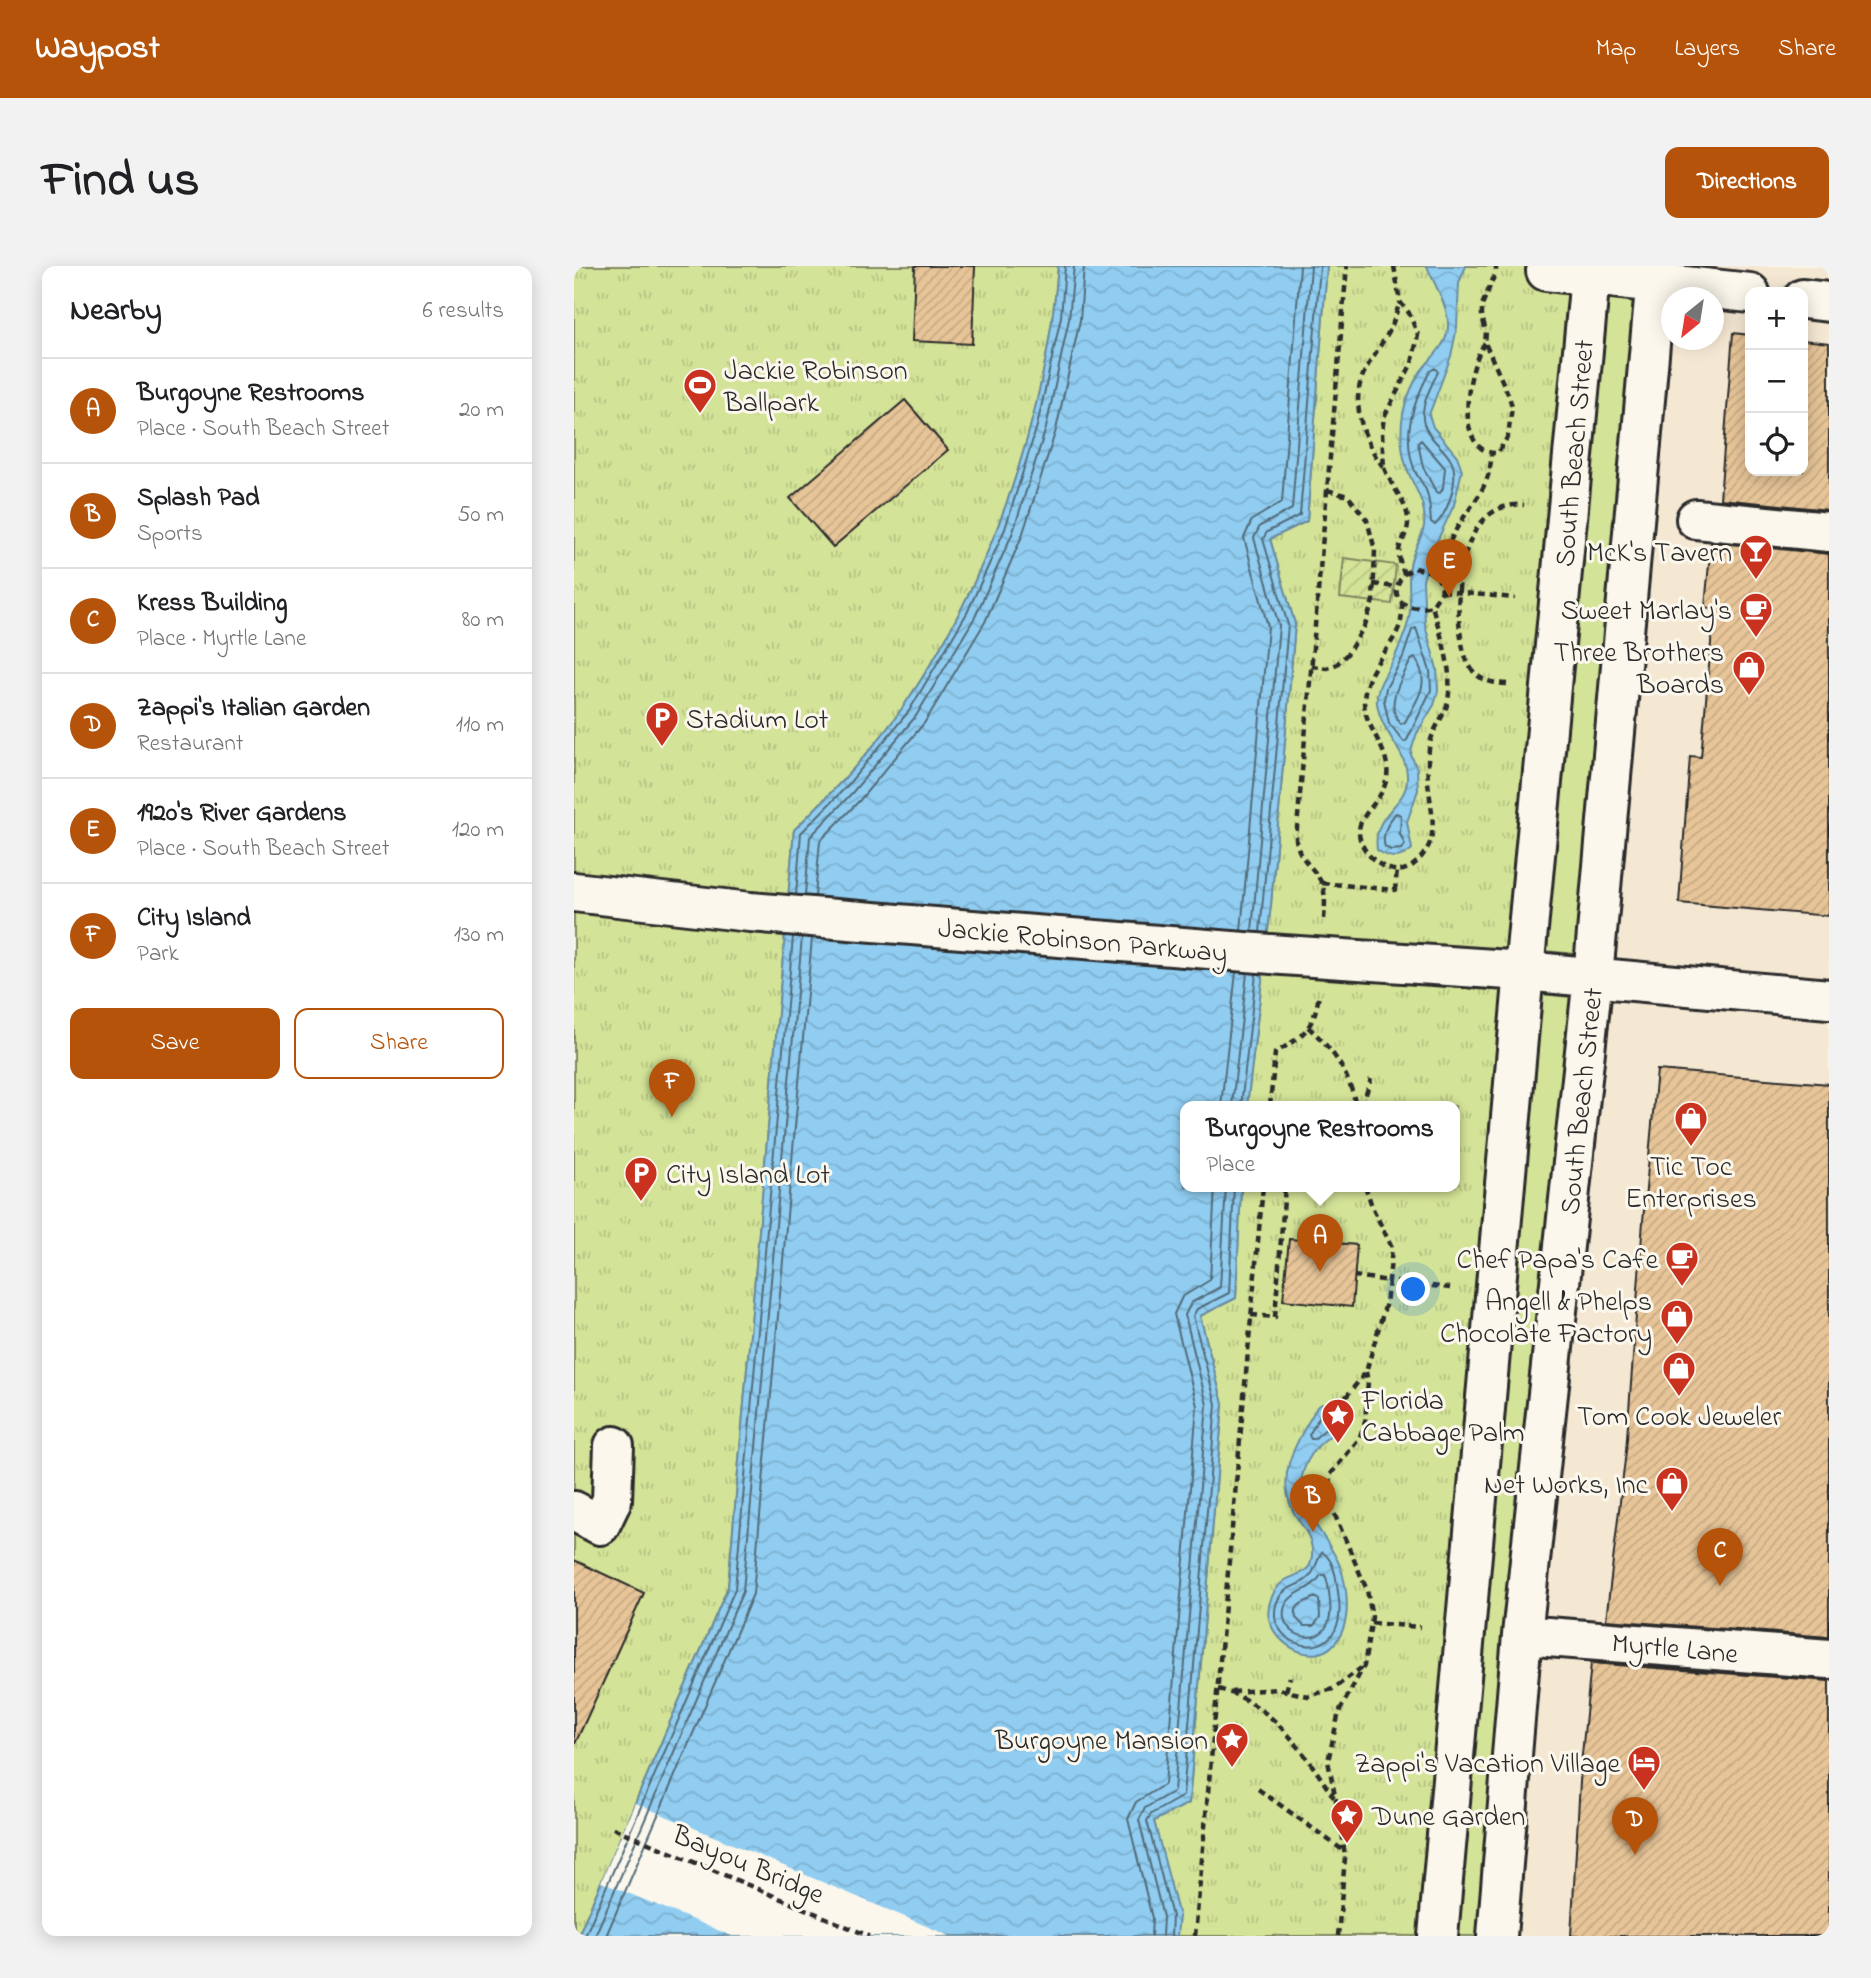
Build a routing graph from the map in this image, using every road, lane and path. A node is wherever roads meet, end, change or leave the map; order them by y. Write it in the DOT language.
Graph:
graph roads {
  1 [pos="1347,266"];
  2 [pos="1394,266"];
  3 [pos="1496,266"];
  4 [pos="1546,271"];
  5 [pos="1590,271"];
  6 [pos="1656,275"];
  7 [pos="1745,292"];
  8 [pos="1808,300"];
  9 [pos="1400,302"];
  10 [pos="1829,302"];
  11 [pos="1485,343"];
  12 [pos="1491,453"];
  13 [pos="1384,468"];
  14 [pos="1327,490"];
  15 [pos="1524,505"];
  16 [pos="1696,519"];
  17 [pos="1829,532"];
  18 [pos="1404,574"];
  19 [pos="1434,574"];
  20 [pos="1373,584"];
  21 [pos="1396,587"];
  22 [pos="1442,591"];
  23 [pos="1458,593"];
  24 [pos="1515,598"];
  25 [pos="1402,603"];
  26 [pos="1432,606"];
  27 [pos="1311,666"];
  28 [pos="1507,684"];
  29 [pos="1397,870"];
  30 [pos="1322,883"];
  31 [pos="574,892"];
  32 [pos="1323,921"];
  33 [pos="1524,971"];
  34 [pos="1593,977"];
  35 [pos="1319,993"];
  36 [pos="1829,999"];
  37 [pos="1308,1027"];
  38 [pos="1371,1079"];
  39 [pos="1270,1101"];
  40 [pos="1354,1101"];
  41 [pos="1364,1101"];
  42 [pos="1262,1192"];
  43 [pos="1285,1192"];
  44 [pos="1367,1192"];
  45 [pos="1279,1268"];
  46 [pos="1287,1268"];
  47 [pos="1354,1276"];
  48 [pos="1389,1281"];
  49 [pos="1450,1288"];
  50 [pos="1251,1315"];
  51 [pos="1366,1372"];
  52 [pos="1338,1407"];
  53 [pos="614,1446"];
  54 [pos="574,1510"];
  55 [pos="1371,1623"];
  56 [pos="1420,1628"];
  57 [pos="1522,1634"];
  58 [pos="1829,1659"];
  59 [pos="1364,1666"];
  60 [pos="1290,1677"];
  61 [pos="1218,1689"];
  62 [pos="1286,1691"];
  63 [pos="1231,1692"];
  64 [pos="1258,1789"];
  65 [pos="1337,1802"];
  66 [pos="613,1828"];
  67 [pos="1344,1851"];
  68 [pos="869,1936"];
  69 [pos="1195,1936"];
  70 [pos="1338,1936"];
  71 [pos="1438,1936"];
  72 [pos="1497,1936"];
  1 -- 14 [label="path"];
  2 -- 9 [label="path"];
  3 -- 11 [label="path"];
  4 -- 5 [label="street"];
  5 -- 6 [label="street"];
  5 -- 33 [label="street, South Beach Street"];
  6 -- 7 [label="street"];
  6 -- 34 [label="street, South Beach Street"];
  8 -- 10 [label="street"];
  9 -- 13 [label="path"];
  9 -- 13 [label="path"];
  11 -- 12 [label="path"];
  11 -- 12 [label="path"];
  12 -- 19 [label="path"];
  13 -- 18 [label="path"];
  14 -- 20 [label="path"];
  14 -- 27 [label="path"];
  15 -- 23 [label="path"];
  16 -- 17 [label="street"];
  18 -- 19 [label="path"];
  18 -- 21 [label="path"];
  19 -- 22 [label="path"];
  20 -- 21 [label="path"];
  20 -- 27 [label="path"];
  21 -- 25 [label="path"];
  22 -- 23 [label="path"];
  22 -- 26 [label="path"];
  23 -- 24 [label="path"];
  23 -- 28 [label="path"];
  25 -- 26 [label="path"];
  25 -- 29 [label="path"];
  26 -- 29 [label="path"];
  27 -- 30 [label="path"];
  29 -- 30 [label="path"];
  30 -- 32 [label="path"];
  31 -- 33 [label="street, Jackie Robinson Parkway"];
  33 -- 34 [label="street, Jackie Robinson Parkway"];
  33 -- 71 [label="street, South Beach Street"];
  34 -- 36 [label="street, Jackie Robinson Parkway"];
  34 -- 57 [label="street, South Beach Street"];
  35 -- 37 [label="path"];
  37 -- 39 [label="path"];
  37 -- 40 [label="path"];
  38 -- 41 [label="path"];
  42 -- 50 [label="path"];
  43 -- 45 [label="path"];
  44 -- 48 [label="path"];
  45 -- 46 [label="path"];
  45 -- 50 [label="path"];
  47 -- 48 [label="path"];
  48 -- 49 [label="path"];
  48 -- 51 [label="path"];
  50 -- 61 [label="path"];
  51 -- 52 [label="path"];
  51 -- 55 [label="path"];
  53 -- 54 [label="street"];
  55 -- 56 [label="path"];
  55 -- 59 [label="path"];
  57 -- 58 [label="street, Myrtle Lane"];
  57 -- 72 [label="street, South Beach Street"];
  59 -- 62 [label="path"];
  59 -- 65 [label="path"];
  60 -- 62 [label="path"];
  61 -- 63 [label="path"];
  61 -- 69 [label="path"];
  62 -- 63 [label="path"];
  63 -- 65 [label="path"];
  64 -- 67 [label="path"];
  65 -- 67 [label="path"];
  66 -- 68 [label="path, Bayou Bridge"];
  67 -- 70 [label="path"];
}
